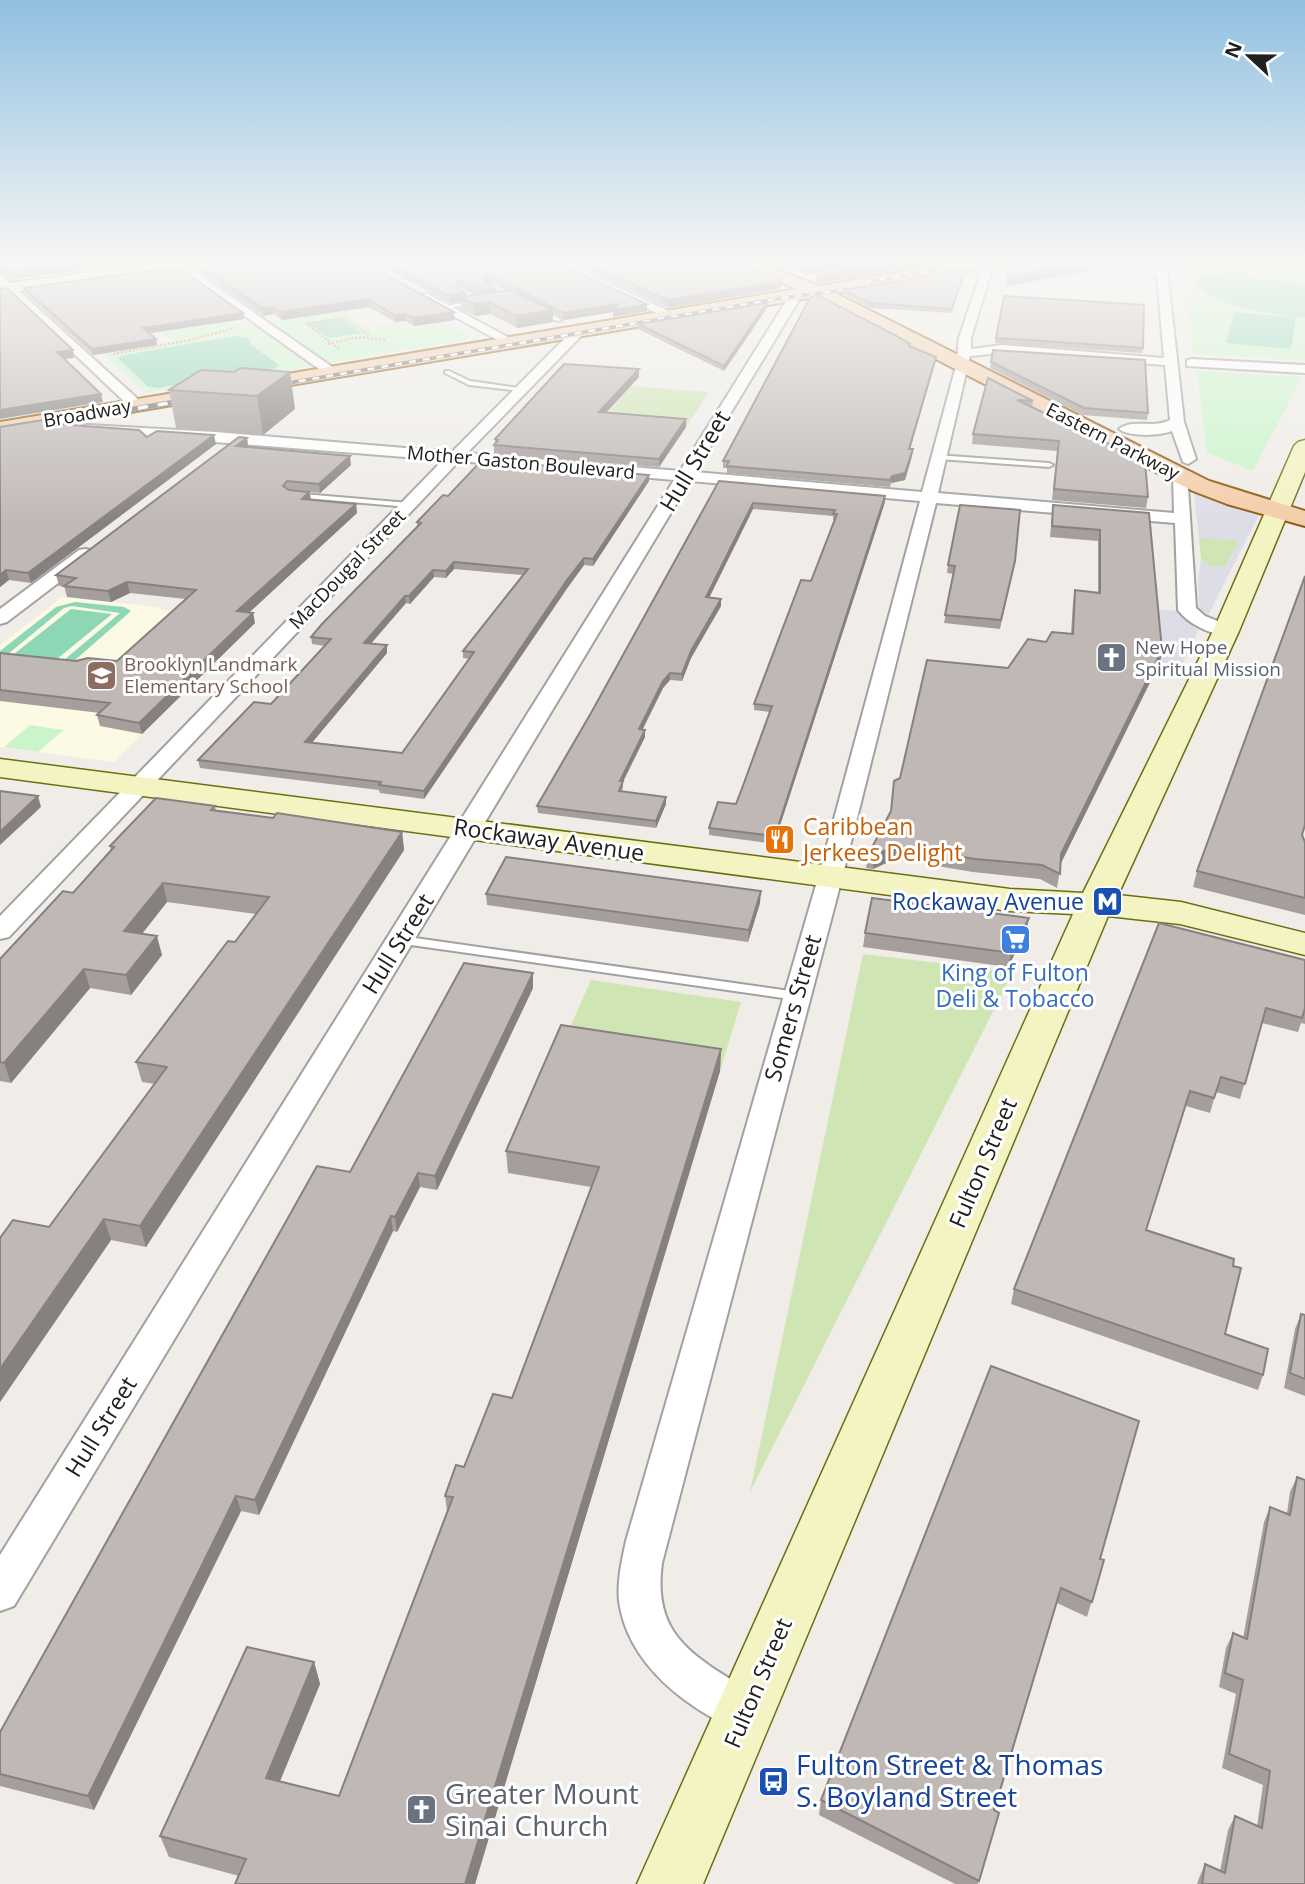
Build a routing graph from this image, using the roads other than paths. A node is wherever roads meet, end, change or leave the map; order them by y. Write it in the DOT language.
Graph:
graph roads {
  1 [pos="75,348"];
  2 [pos="297,348"];
  3 [pos="469,348"];
  4 [pos="562,348"];
  5 [pos="764,348"];
  6 [pos="941,348"];
  7 [pos="945,348"];
  8 [pos="965,348"];
  9 [pos="1170,348"];
  10 [pos="965,359"];
  11 [pos="1171,362"];
  12 [pos="1192,363"];
  13 [pos="1305,369"];
  14 [pos="331,372"];
  15 [pos="447,372"];
  16 [pos="522,389"];
  17 [pos="135,404"];
  18 [pos="87,413"];
  19 [pos="50,419"];
  20 [pos="1177,422"];
  21 [pos="0,428"];
  22 [pos="111,428"];
  23 [pos="1126,429"];
  24 [pos="238,438"];
  25 [pos="1305,446"];
  26 [pos="222,450"];
  27 [pos="455,457"];
  28 [pos="939,457"];
  29 [pos="1049,466"];
  30 [pos="1185,467"];
  31 [pos="685,476"];
  32 [pos="291,495"];
  33 [pos="928,497"];
  34 [pos="1288,504"];
  35 [pos="409,505"];
  36 [pos="1182,519"];
  37 [pos="1305,519"];
  38 [pos="100,543"];
  39 [pos="0,618"];
  40 [pos="1227,631"];
  41 [pos="0,768"];
  42 [pos="140,786"];
  43 [pos="468,830"];
  44 [pos="830,878"];
  45 [pos="1095,904"];
  46 [pos="0,931"];
  47 [pos="401,940"];
  48 [pos="1305,944"];
  49 [pos="797,996"];
  50 [pos="0,1592"];
  51 [pos="745,1712"];
  52 [pos="670,1884"];
  1 -- 17 [label="street"];
  2 -- 14 [label="street"];
  3 -- 14 [label="main road, Broadway"];
  4 -- 16 [label="street, MacDougal Street"];
  5 -- 31 [label="street, Hull Street"];
  6 -- 10 [label="main road, Eastern Parkway"];
  7 -- 10 [label="main road, Eastern Parkway"];
  8 -- 10 [label="street, Somers Street"];
  9 -- 11 [label="street"];
  10 -- 11 [label="street"];
  10 -- 23 [label="main road, Eastern Parkway"];
  10 -- 28 [label="street, Somers Street"];
  10 -- 30 [label="main road, Eastern Parkway"];
  11 -- 20 [label="street"];
  12 -- 13 [label="street"];
  14 -- 17 [label="main road, Broadway"];
  15 -- 16 [label="lane"];
  16 -- 27 [label="street, MacDougal Street"];
  17 -- 18 [label="main road, Broadway"];
  18 -- 19 [label="main road, Broadway"];
  18 -- 22 [label="street, Mother Gaston Boulevard"];
  19 -- 21 [label="main road, Broadway"];
  19 -- 22 [label="street, Mother Gaston Boulevard"];
  20 -- 23 [label="street"];
  20 -- 30 [label="street"];
  22 -- 24 [label="street, Mother Gaston Boulevard"];
  23 -- 30 [label="main road, Eastern Parkway"];
  24 -- 26 [label="street"];
  24 -- 27 [label="street, Mother Gaston Boulevard"];
  25 -- 34 [label="main road, Fulton Street"];
  27 -- 31 [label="street, Mother Gaston Boulevard"];
  27 -- 35 [label="street, MacDougal Street"];
  28 -- 29 [label="lane"];
  28 -- 33 [label="street, Somers Street"];
  30 -- 34 [label="main road, Eastern Parkway"];
  30 -- 36 [label="street"];
  31 -- 33 [label="street, Mother Gaston Boulevard"];
  31 -- 43 [label="street, Hull Street"];
  32 -- 35 [label="lane"];
  33 -- 36 [label="street, Mother Gaston Boulevard"];
  33 -- 44 [label="street, Somers Street"];
  34 -- 37 [label="main road, Eastern Parkway"];
  34 -- 40 [label="main road, Fulton Street"];
  35 -- 42 [label="street, MacDougal Street"];
  36 -- 40 [label="street"];
  38 -- 39 [label="street"];
  40 -- 45 [label="main road, Fulton Street"];
  41 -- 42 [label="main road, Rockaway Avenue"];
  42 -- 43 [label="main road, Rockaway Avenue"];
  42 -- 46 [label="street, MacDougal Street"];
  43 -- 44 [label="main road, Rockaway Avenue"];
  43 -- 47 [label="street, Hull Street"];
  44 -- 45 [label="main road, Rockaway Avenue"];
  44 -- 49 [label="street, Somers Street"];
  45 -- 48 [label="main road, Rockaway Avenue"];
  45 -- 51 [label="main road, Fulton Street"];
  47 -- 49 [label="lane"];
  47 -- 50 [label="street, Hull Street"];
  49 -- 51 [label="street, Somers Street"];
  51 -- 52 [label="main road, Fulton Street"];
}
